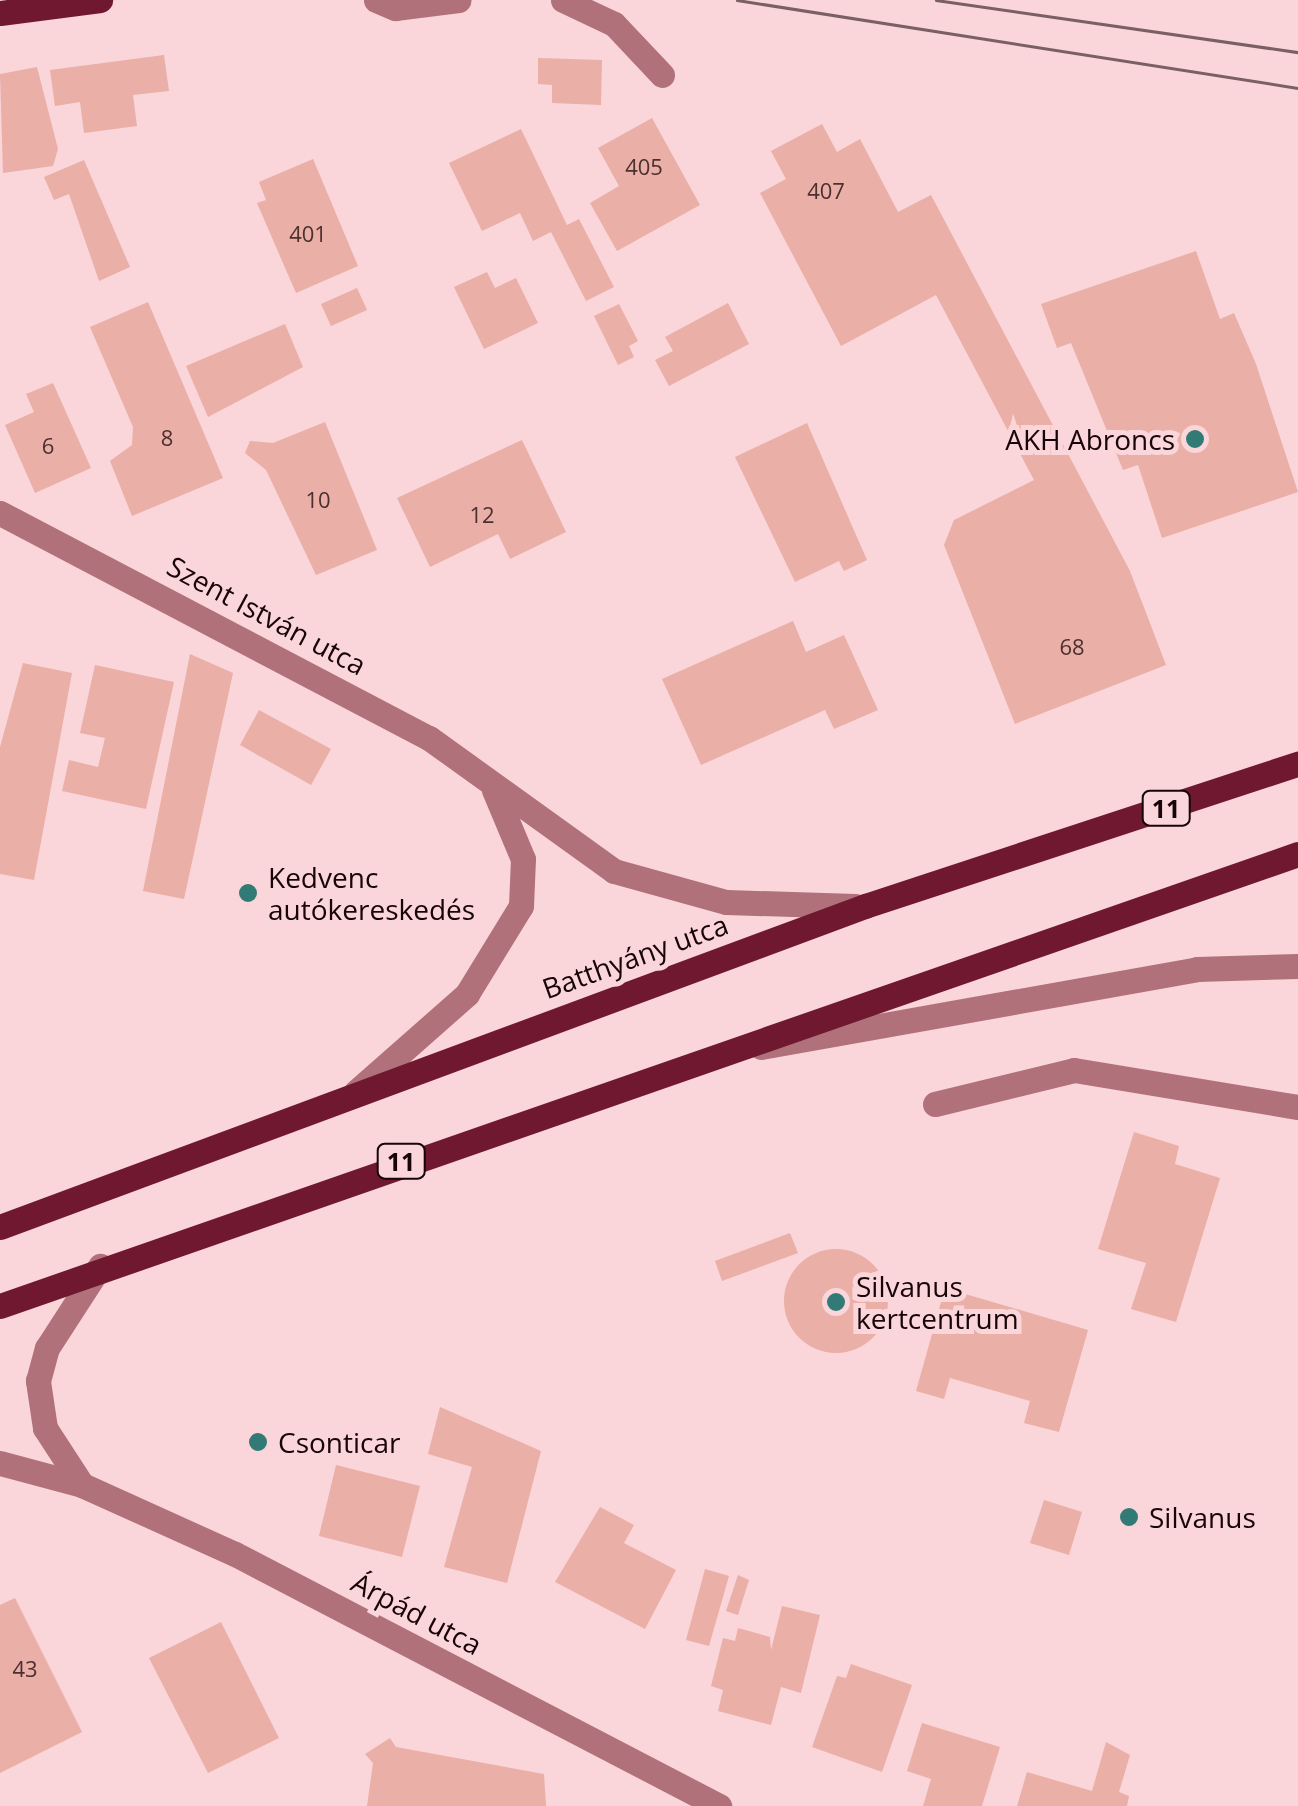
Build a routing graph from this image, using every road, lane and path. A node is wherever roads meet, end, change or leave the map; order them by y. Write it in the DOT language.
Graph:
graph roads {
  1 [pos="100,0"];
  2 [pos="376,0"];
  3 [pos="459,0"];
  4 [pos="563,0"];
  5 [pos="0,13"];
  6 [pos="662,75"];
  7 [pos="0,513"];
  8 [pos="1298,764"];
  9 [pos="494,790"];
  10 [pos="1298,854"];
  11 [pos="864,906"];
  12 [pos="1298,966"];
  13 [pos="702,1055"];
  14 [pos="356,1092"];
  15 [pos="935,1104"];
  16 [pos="1298,1107"];
  17 [pos="0,1227"];
  18 [pos="100,1266"];
  19 [pos="0,1306"];
  20 [pos="0,1463"];
  21 [pos="82,1485"];
  22 [pos="719,1806"];
  1 -- 5 [label="main road"];
  2 -- 3 [label="street"];
  4 -- 6 [label="street"];
  7 -- 9 [label="street, Szent István utca"];
  8 -- 11 [label="main road, Batthyány utca / 11"];
  9 -- 11 [label="street, Szent István utca"];
  9 -- 14 [label="street, Szent István utca"];
  10 -- 13 [label="main road, 11"];
  11 -- 14 [label="main road, Batthyány utca / 11"];
  12 -- 13 [label="street"];
  13 -- 18 [label="main road, 11"];
  14 -- 17 [label="main road, Batthyány utca / 11"];
  15 -- 16 [label="street"];
  18 -- 19 [label="main road, 11"];
  18 -- 21 [label="street"];
  20 -- 21 [label="street, Árpád utca"];
  21 -- 22 [label="street, Árpád utca"];
}
